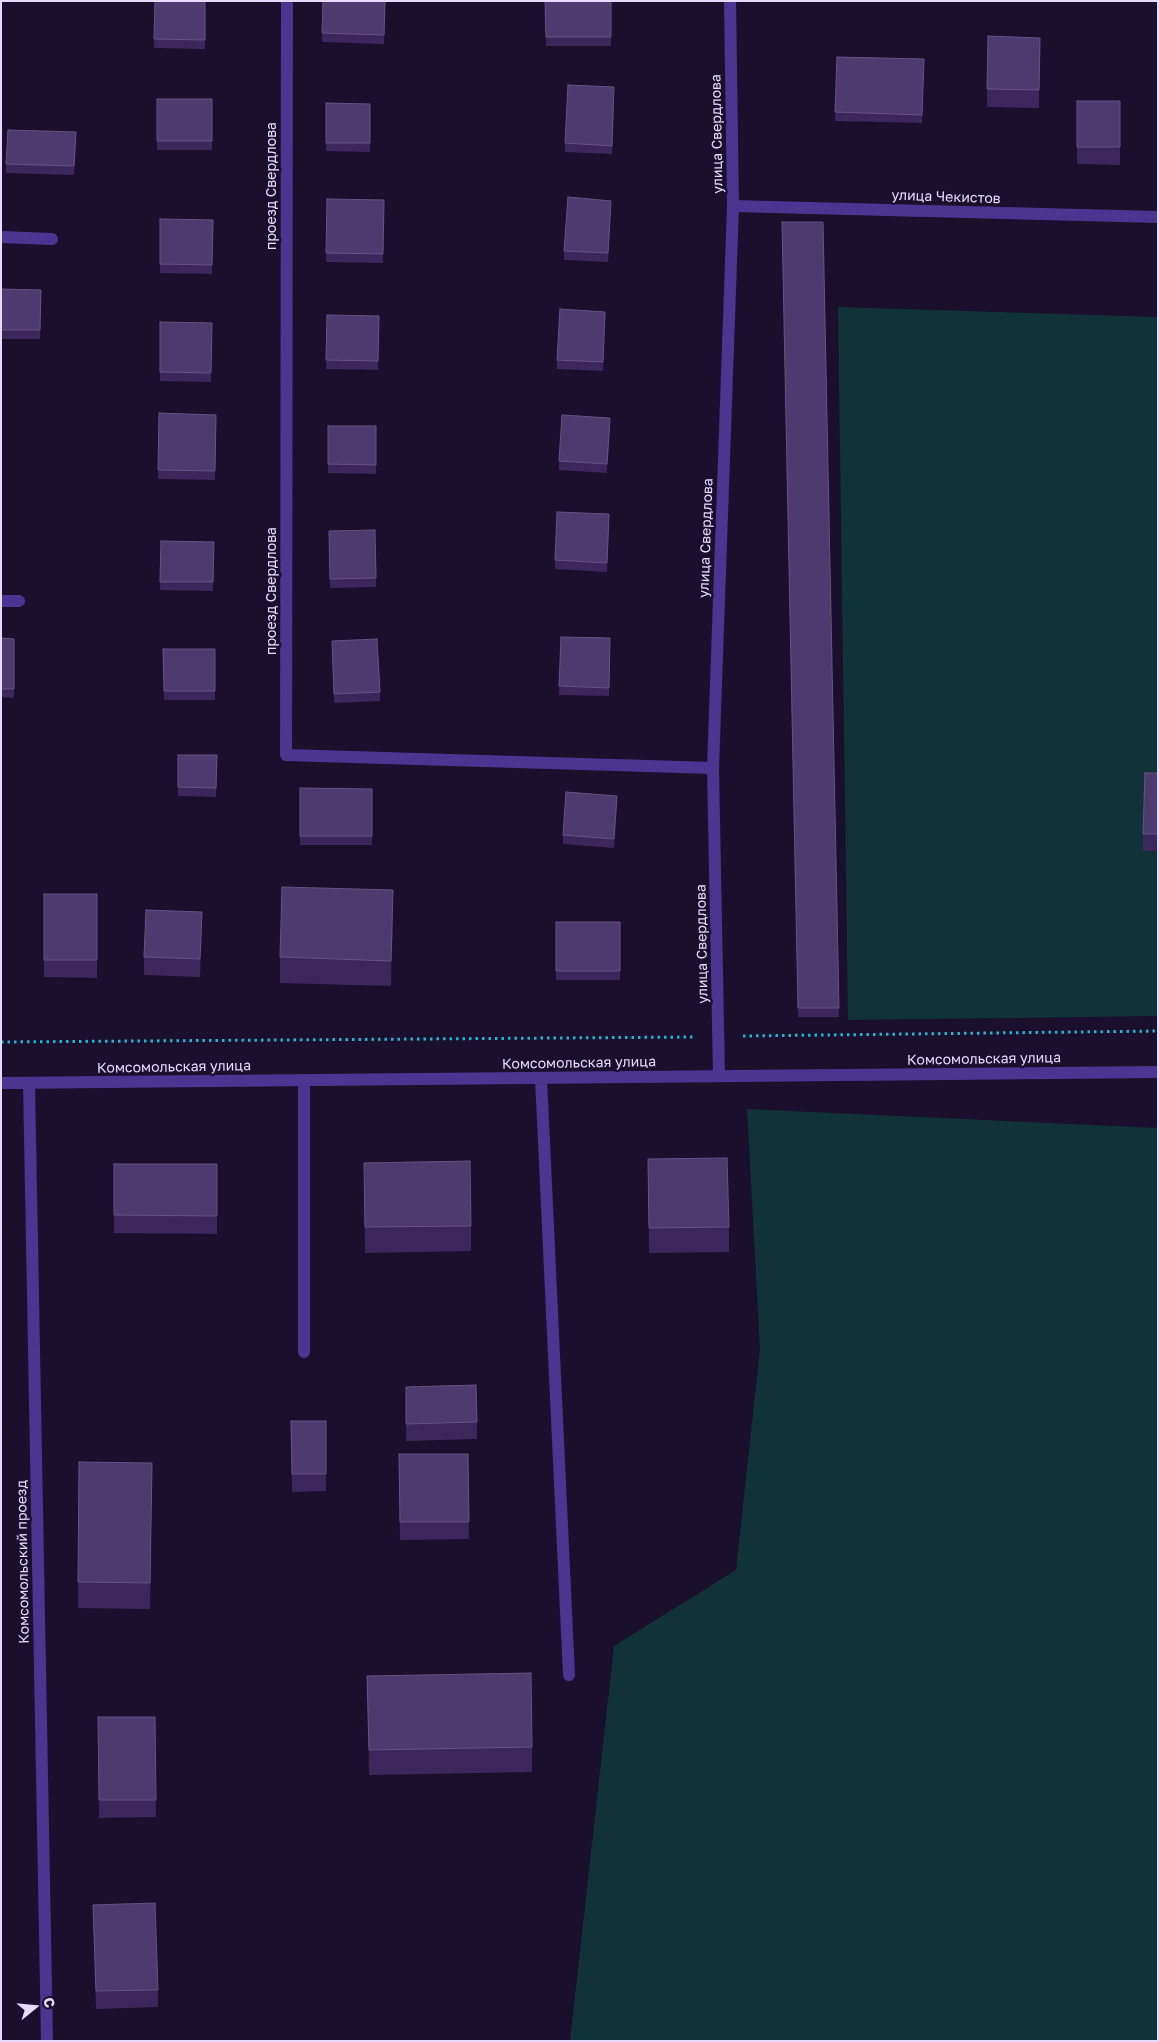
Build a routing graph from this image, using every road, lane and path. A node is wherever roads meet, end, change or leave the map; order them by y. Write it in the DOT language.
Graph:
graph roads {
  1 [pos="287,1"];
  2 [pos="730,1"];
  3 [pos="734,206"];
  4 [pos="1158,218"];
  5 [pos="1,237"];
  6 [pos="52,239"];
  7 [pos="1,601"];
  8 [pos="19,601"];
  9 [pos="713,768"];
  10 [pos="1158,1031"];
  11 [pos="719,1036"];
  12 [pos="1,1042"];
  13 [pos="1158,1072"];
  14 [pos="719,1076"];
  15 [pos="541,1078"];
  16 [pos="304,1081"];
  17 [pos="1,1083"];
  18 [pos="29,1084"];
  19 [pos="304,1352"];
  20 [pos="569,1676"];
  21 [pos="47,2041"];
  1 -- 9 [label="street, проезд Свердлова"];
  2 -- 3 [label="street, улица Свердлова"];
  3 -- 4 [label="street, улица Чекистов"];
  3 -- 9 [label="street, улица Свердлова"];
  5 -- 6 [label="street"];
  7 -- 8 [label="street"];
  9 -- 11 [label="street, улица Свердлова"];
  10 -- 11 [label="path"];
  11 -- 12 [label="path"];
  11 -- 14 [label="street, улица Свердлова"];
  13 -- 14 [label="street, Комсомольская улица"];
  14 -- 15 [label="street, Комсомольская улица"];
  15 -- 16 [label="street, Комсомольская улица"];
  15 -- 20 [label="street"];
  16 -- 18 [label="street, Комсомольская улица"];
  16 -- 19 [label="street"];
  17 -- 18 [label="street, Комсомольская улица"];
  18 -- 21 [label="street, Комсомольский проезд"];
}
